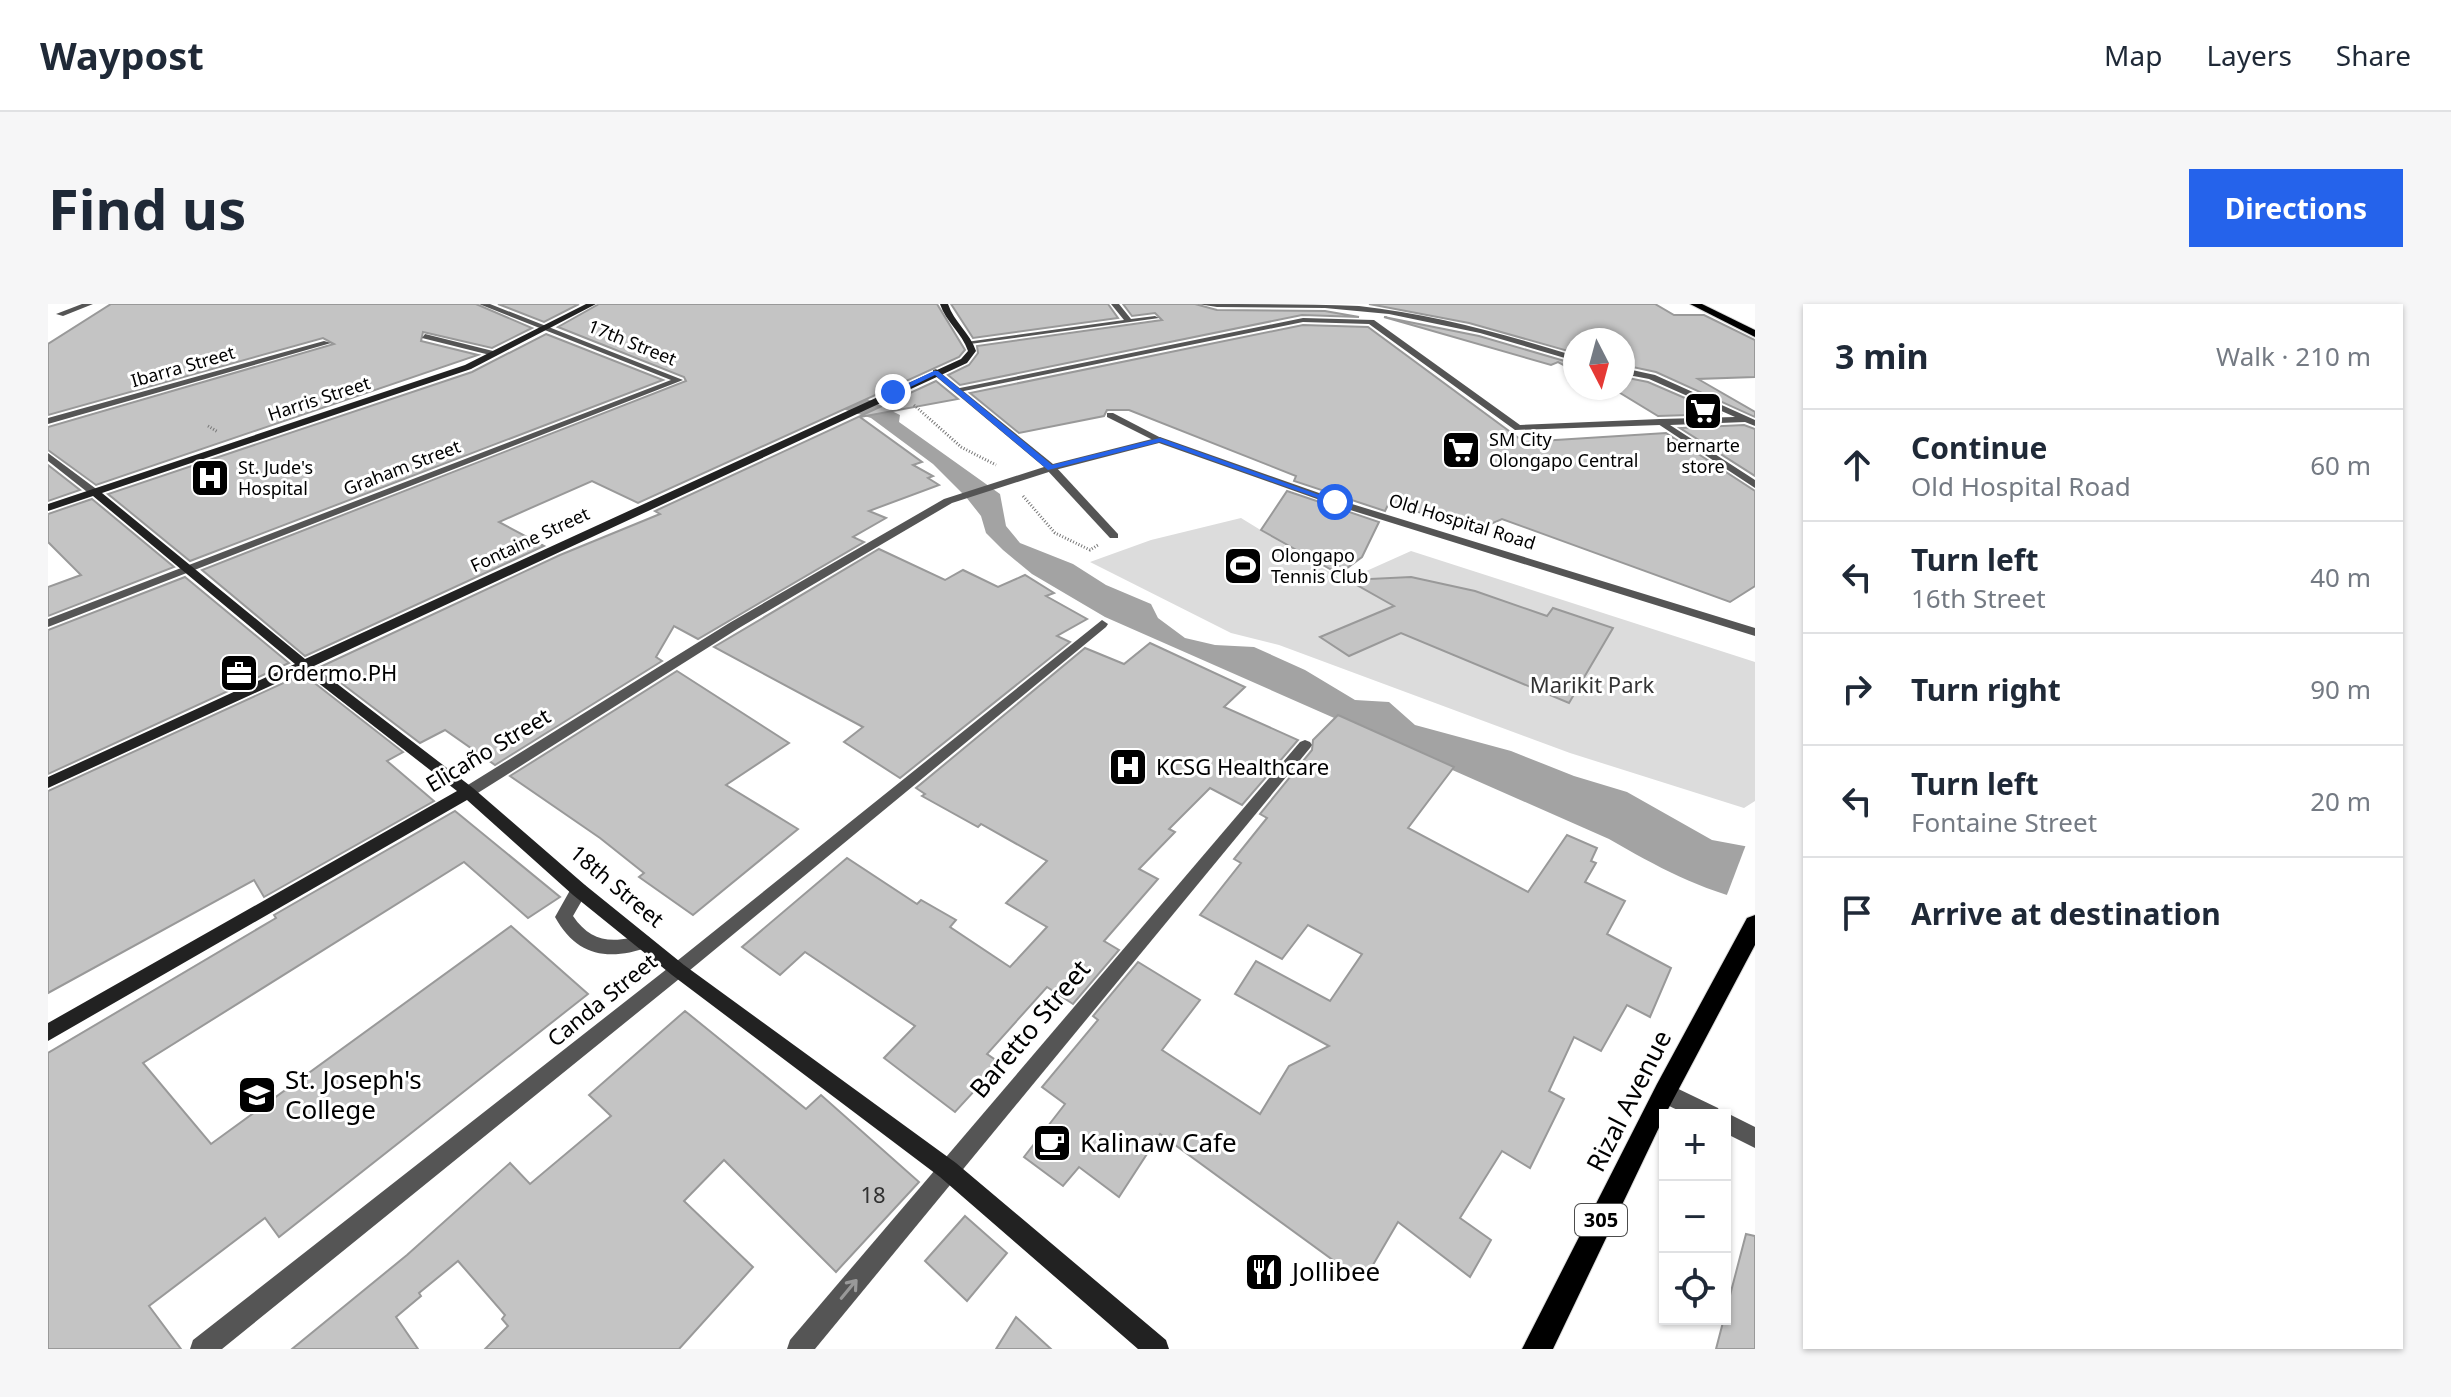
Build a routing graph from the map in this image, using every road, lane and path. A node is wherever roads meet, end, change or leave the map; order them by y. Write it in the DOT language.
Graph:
graph roads {
  1 [pos="89,304"];
  2 [pos="483,304"];
  3 [pos="592,304"];
  4 [pos="944,304"];
  5 [pos="1115,304"];
  6 [pos="1202,304"];
  7 [pos="1695,304"];
  8 [pos="60,314"];
  9 [pos="1155,318"];
  10 [pos="1129,321"];
  11 [pos="547,326"];
  12 [pos="1755,334"];
  13 [pos="425,336"];
  14 [pos="970,342"];
  15 [pos="327,343"];
  16 [pos="494,354"];
  17 [pos="1563,355"];
  18 [pos="936,372"];
  19 [pos="1635,373"];
  20 [pos="679,380"];
  21 [pos="959,389"];
  22 [pos="1110,415"];
  23 [pos="48,421"];
  24 [pos="1753,421"];
  25 [pos="1660,422"];
  26 [pos="1160,440"];
  27 [pos="48,456"];
  28 [pos="1051,468"];
  29 [pos="1755,485"];
  30 [pos="95,493"];
  31 [pos="48,508"];
  32 [pos="1114,536"];
  33 [pos="189,569"];
  34 [pos="48,623"];
  35 [pos="1102,624"];
  36 [pos="1755,632"];
  37 [pos="303,664"];
  38 [pos="1305,745"];
  39 [pos="48,783"];
  40 [pos="468,792"];
  41 [pos="579,890"];
  42 [pos="1755,924"];
  43 [pos="643,942"];
  44 [pos="678,970"];
  45 [pos="48,1033"];
  46 [pos="1666,1092"];
  47 [pos="1699,1109"];
  48 [pos="1731,1125"];
  49 [pos="1755,1138"];
  50 [pos="948,1170"];
  51 [pos="202,1349"];
  52 [pos="799,1349"];
  53 [pos="1157,1349"];
  54 [pos="1537,1349"];
  1 -- 8 [label="street"];
  2 -- 11 [label="street, 17th Street"];
  3 -- 11 [label="main road, Harris Street"];
  4 -- 14 [label="main road"];
  5 -- 10 [label="street"];
  6 -- 17 [label="street"];
  7 -- 12 [label="main road"];
  9 -- 10 [label="street"];
  10 -- 14 [label="street"];
  11 -- 16 [label="main road, Harris Street"];
  11 -- 20 [label="street, 17th Street"];
  13 -- 16 [label="street"];
  14 -- 18 [label="main road, Fontaine Street"];
  15 -- 23 [label="street, Ibarra Street"];
  16 -- 30 [label="main road, Harris Street"];
  18 -- 21 [label="street"];
  18 -- 37 [label="main road, Fontaine Street"];
  19 -- 24 [label="street"];
  20 -- 33 [label="street, Graham Street"];
  21 -- 25 [label="street"];
  21 -- 28 [label="street"];
  22 -- 26 [label="street, Old Hospital Road"];
  24 -- 25 [label="street"];
  25 -- 29 [label="street"];
  26 -- 28 [label="street, Elicaño Street"];
  26 -- 36 [label="street, Old Hospital Road"];
  27 -- 30 [label="street, 18th Street"];
  28 -- 32 [label="street"];
  28 -- 40 [label="street, Elicaño Street"];
  30 -- 31 [label="main road, Harris Street"];
  30 -- 33 [label="main road, 18th Street"];
  33 -- 34 [label="street, Graham Street"];
  33 -- 37 [label="main road, 18th Street"];
  35 -- 44 [label="street, Canda Street"];
  37 -- 39 [label="main road, Fontaine Street"];
  37 -- 40 [label="main road, 18th Street"];
  38 -- 50 [label="street, Baretto Street"];
  40 -- 41 [label="main road, 18th Street"];
  40 -- 45 [label="main road, Elicaño Street"];
  41 -- 43 [label="main road, 18th Street"];
  41 -- 43 [label="street"];
  42 -- 46 [label="main road, Rizal Avenue / 305"];
  43 -- 44 [label="main road, 18th Street"];
  44 -- 50 [label="main road, 18th Street"];
  44 -- 51 [label="street, Canda Street"];
  46 -- 47 [label="street"];
  46 -- 54 [label="main road, Rizal Avenue / 305"];
  48 -- 49 [label="street"];
  52 -- 50 [label="street, Baretto Street, one-way"];
  50 -- 53 [label="main road, 18th Street"];
}
